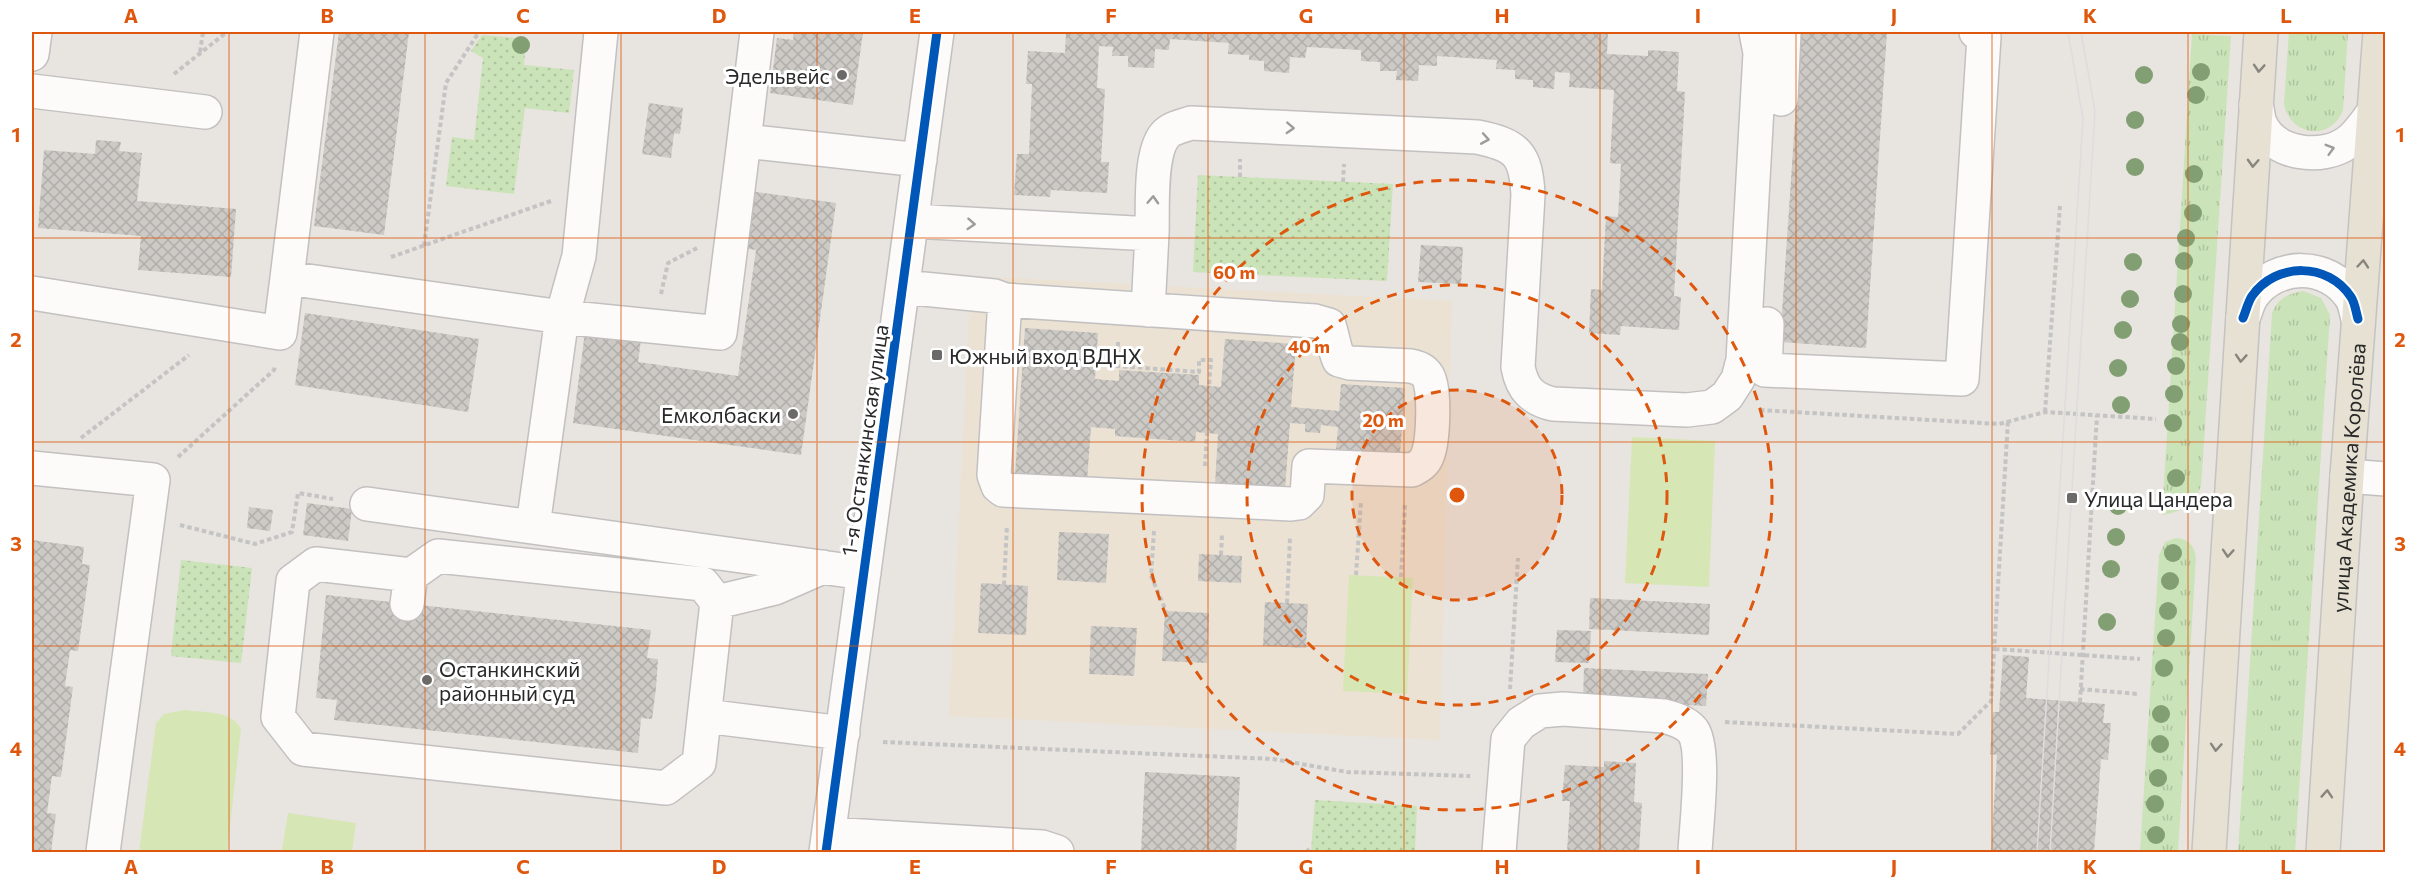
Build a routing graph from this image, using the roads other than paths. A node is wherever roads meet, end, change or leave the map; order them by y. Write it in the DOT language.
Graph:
graph roads {
  1 [pos="35,32"];
  2 [pos="317,32"];
  3 [pos="601,32"];
  4 [pos="757,32"];
  5 [pos="937,32"];
  6 [pos="1756,32"];
  7 [pos="1785,32"];
  8 [pos="1976,32"];
  9 [pos="2261,32"];
  10 [pos="2381,49"];
  11 [pos="32,54"];
  12 [pos="32,91"];
  13 [pos="2256,105"];
  14 [pos="2375,110"];
  15 [pos="205,112"];
  16 [pos="744,141"];
  17 [pos="920,160"];
  18 [pos="912,221"];
  19 [pos="1152,234"];
  20 [pos="287,278"];
  21 [pos="903,287"];
  22 [pos="32,293"];
  23 [pos="1005,300"];
  24 [pos="1148,310"];
  25 [pos="562,317"];
  26 [pos="2243,318"];
  27 [pos="2358,319"];
  28 [pos="36,468"];
  29 [pos="2347,476"];
  30 [pos="2385,479"];
  31 [pos="367,504"];
  32 [pos="533,526"];
  33 [pos="823,567"];
  34 [pos="864,573"];
  35 [pos="717,602"];
  36 [pos="705,716"];
  37 [pos="843,733"];
  38 [pos="827,843"];
  39 [pos="906,846"];
  40 [pos="103,852"];
  41 [pos="1057,852"];
  42 [pos="1499,852"];
  43 [pos="1695,852"];
  44 [pos="2209,852"];
  45 [pos="2323,852"];
  1 -- 11 [label="street"];
  2 -- 20 [label="street"];
  3 -- 25 [label="street"];
  4 -- 16 [label="street"];
  5 -- 17 [label="street, 1-я Останкинская улица"];
  19 -- 6 [label="street, one-way"];
  7 -- 8 [label="street"];
  9 -- 13 [label="main road, one-way"];
  10 -- 14 [label="main road, улица Академика Королёва"];
  12 -- 15 [label="street"];
  13 -- 14 [label="street, one-way"];
  13 -- 26 [label="main road, one-way"];
  27 -- 14 [label="main road, улица Академика Королёва, one-way"];
  16 -- 17 [label="street"];
  16 -- 25 [label="street"];
  17 -- 18 [label="street, 1-я Останкинская улица"];
  18 -- 19 [label="street, one-way"];
  18 -- 21 [label="street, 1-я Останкинская улица"];
  19 -- 24 [label="street"];
  20 -- 22 [label="street"];
  20 -- 25 [label="street"];
  21 -- 23 [label="street"];
  21 -- 34 [label="street, 1-я Останкинская улица"];
  23 -- 24 [label="street"];
  23 -- 24 [label="street"];
  25 -- 32 [label="street"];
  26 -- 27 [label="street"];
  26 -- 44 [label="main road, one-way"];
  27 -- 29 [label="main road, улица Академика Королёва"];
  28 -- 40 [label="street"];
  29 -- 30 [label="street"];
  45 -- 29 [label="main road, улица Академика Королёва, one-way"];
  31 -- 32 [label="street"];
  32 -- 33 [label="street"];
  33 -- 34 [label="street"];
  33 -- 35 [label="street"];
  34 -- 37 [label="street, 1-я Останкинская улица"];
  35 -- 36 [label="street"];
  35 -- 36 [label="street"];
  36 -- 37 [label="street"];
  37 -- 38 [label="street, 1-я Останкинская улица"];
  38 -- 39 [label="street"];
  39 -- 41 [label="street"];
  42 -- 43 [label="street"];
}
